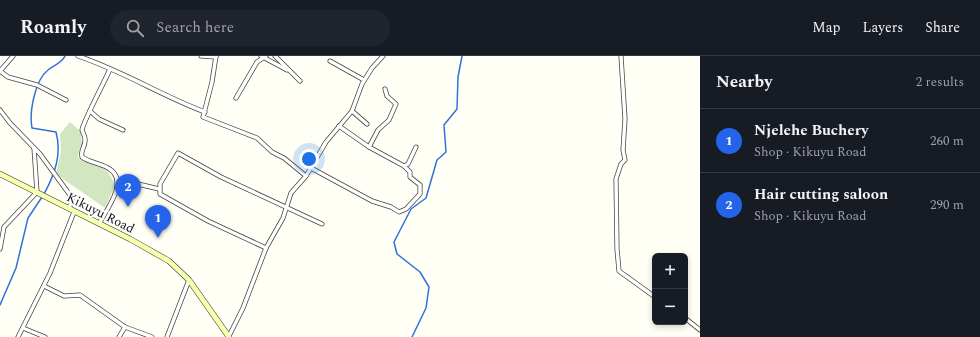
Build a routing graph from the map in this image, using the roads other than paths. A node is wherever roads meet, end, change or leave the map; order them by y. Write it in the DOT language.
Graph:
graph roads {
  1 [pos="13,56"];
  2 [pos="78,56"];
  3 [pos="201,56"];
  4 [pos="275,56"];
  5 [pos="383,56"];
  6 [pos="621,56"];
  7 [pos="216,57"];
  8 [pos="264,57"];
  9 [pos="330,61"];
  10 [pos="110,69"];
  11 [pos="0,71"];
  12 [pos="290,71"];
  13 [pos="364,80"];
  14 [pos="300,81"];
  15 [pos="385,89"];
  16 [pos="236,98"];
  17 [pos="66,100"];
  18 [pos="0,110"];
  19 [pos="90,111"];
  20 [pos="352,111"];
  21 [pos="205,112"];
  22 [pos="367,124"];
  23 [pos="339,126"];
  24 [pos="123,130"];
  25 [pos="369,147"];
  26 [pos="416,147"];
  27 [pos="34,148"];
  28 [pos="404,166"];
  29 [pos="311,168"];
  30 [pos="0,174"];
  31 [pos="306,176"];
  32 [pos="117,180"];
  33 [pos="159,189"];
  34 [pos="41,194"];
  35 [pos="286,208"];
  36 [pos="72,210"];
  37 [pos="99,224"];
  38 [pos="322,224"];
  39 [pos="266,248"];
  40 [pos="0,249"];
  41 [pos="189,280"];
  42 [pos="44,286"];
  43 [pos="652,295"];
  44 [pos="688,320"];
  45 [pos="124,326"];
  46 [pos="23,328"];
  47 [pos="700,330"];
  48 [pos="229,336"];
  49 [pos="18,337"];
  50 [pos="45,337"];
  51 [pos="119,337"];
  52 [pos="152,337"];
  53 [pos="167,337"];
  1 -- 11 [label="street"];
  2 -- 10 [label="street"];
  3 -- 7 [label="street"];
  4 -- 12 [label="street"];
  5 -- 13 [label="street"];
  6 -- 43 [label="street"];
  7 -- 21 [label="street"];
  8 -- 12 [label="street"];
  8 -- 16 [label="street"];
  9 -- 13 [label="street"];
  10 -- 19 [label="street"];
  10 -- 21 [label="street"];
  11 -- 17 [label="street"];
  12 -- 14 [label="street"];
  13 -- 20 [label="street"];
  15 -- 25 [label="street"];
  18 -- 27 [label="street"];
  19 -- 24 [label="street"];
  19 -- 32 [label="street"];
  20 -- 22 [label="street"];
  20 -- 23 [label="street"];
  21 -- 31 [label="street"];
  23 -- 25 [label="street"];
  23 -- 29 [label="street"];
  25 -- 28 [label="street"];
  26 -- 28 [label="street"];
  27 -- 34 [label="street"];
  27 -- 36 [label="street"];
  28 -- 29 [label="street"];
  29 -- 31 [label="street"];
  30 -- 34 [label="main road, Kikuyu Road"];
  31 -- 35 [label="street"];
  32 -- 33 [label="street"];
  32 -- 37 [label="street"];
  33 -- 35 [label="street"];
  33 -- 39 [label="street"];
  34 -- 36 [label="main road, Kikuyu Road"];
  34 -- 40 [label="street"];
  35 -- 38 [label="street"];
  35 -- 39 [label="street"];
  36 -- 37 [label="main road, Kikuyu Road"];
  36 -- 42 [label="street"];
  37 -- 41 [label="main road, Kikuyu Road"];
  39 -- 48 [label="street"];
  41 -- 48 [label="main road, Kikuyu Road"];
  41 -- 53 [label="street"];
  42 -- 45 [label="street"];
  42 -- 46 [label="street"];
  44 -- 47 [label="street"];
  45 -- 51 [label="street"];
  45 -- 52 [label="street"];
  46 -- 49 [label="street"];
  46 -- 50 [label="street"];
}
